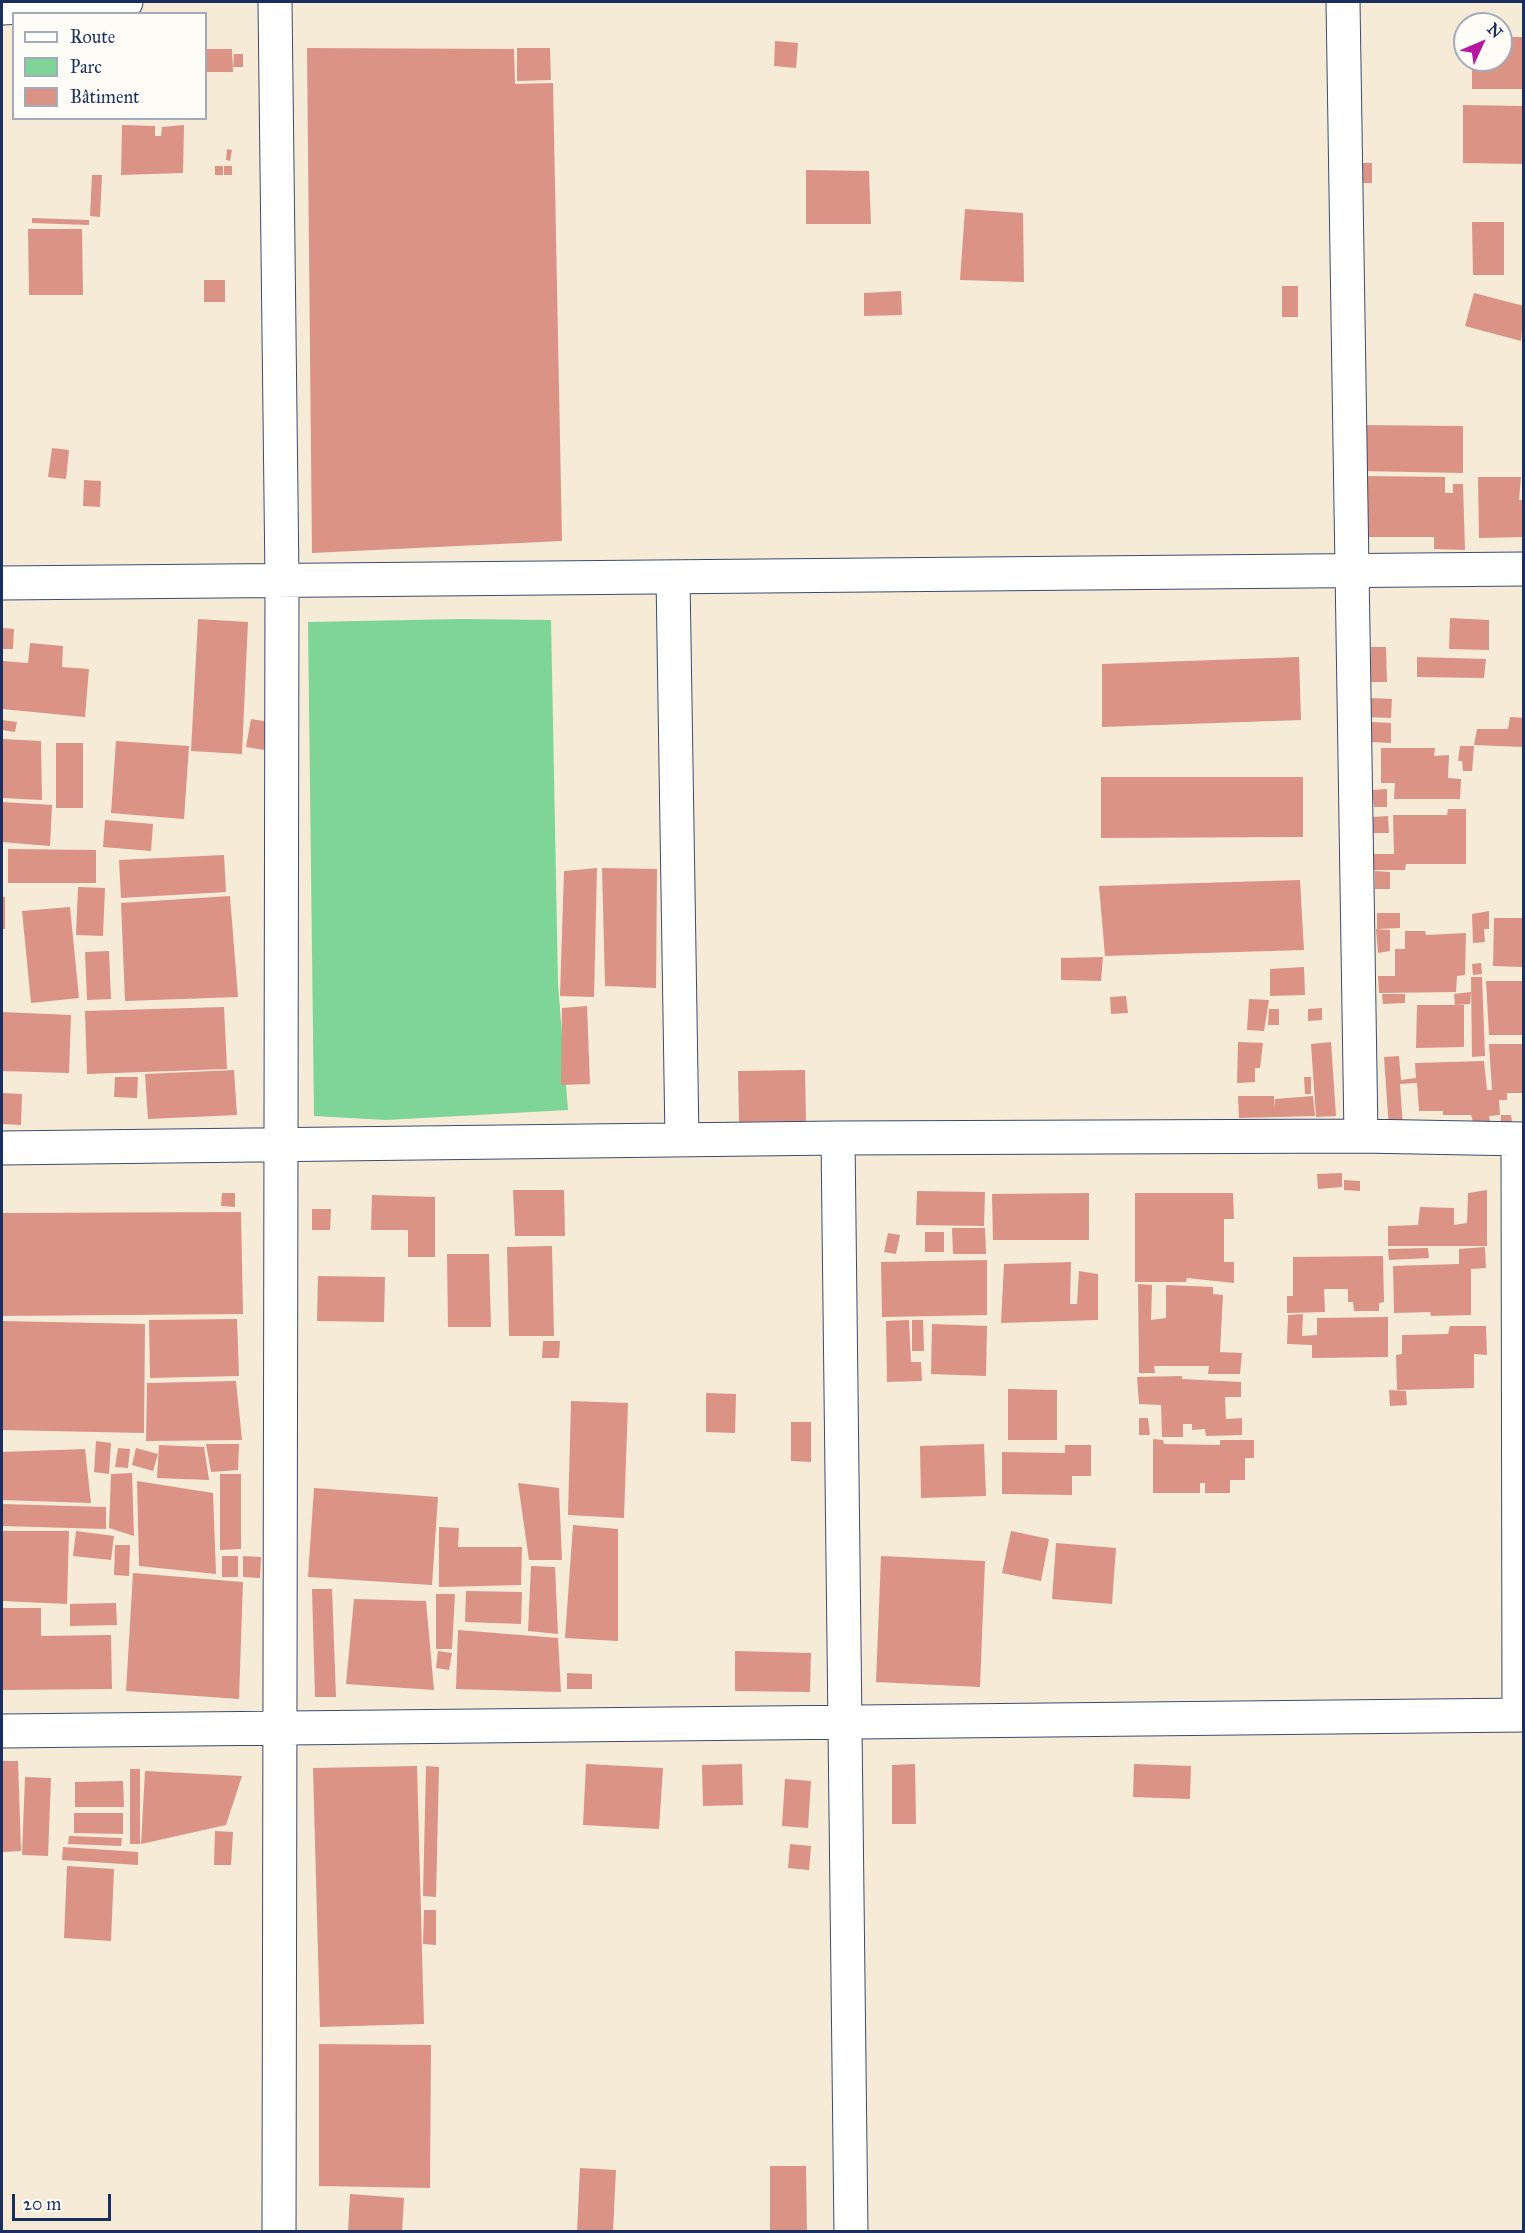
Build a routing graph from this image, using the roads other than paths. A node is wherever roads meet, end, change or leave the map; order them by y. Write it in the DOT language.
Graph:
graph roads {
  1 [pos="126,2"];
  2 [pos="275,2"];
  3 [pos="1343,2"];
  4 [pos="2,8"];
  5 [pos="1524,569"];
  6 [pos="1352,571"];
  7 [pos="673,577"];
  8 [pos="282,580"];
  9 [pos="2,583"];
  10 [pos="1361,1136"];
  11 [pos="838,1138"];
  12 [pos="1521,1139"];
  13 [pos="682,1140"];
  14 [pos="281,1145"];
  15 [pos="2,1148"];
  16 [pos="1521,1715"];
  17 [pos="845,1722"];
  18 [pos="280,1728"];
  19 [pos="2,1731"];
  20 [pos="279,2232"];
  21 [pos="850,2232"];
  1 -- 4 [label="street"];
  2 -- 8 [label="street"];
  3 -- 6 [label="street"];
  5 -- 6 [label="street"];
  6 -- 7 [label="street"];
  6 -- 10 [label="street"];
  7 -- 8 [label="street"];
  7 -- 13 [label="street"];
  8 -- 9 [label="street"];
  8 -- 14 [label="street"];
  10 -- 11 [label="street"];
  10 -- 12 [label="street"];
  11 -- 13 [label="street"];
  11 -- 17 [label="street"];
  12 -- 16 [label="street"];
  13 -- 14 [label="street"];
  14 -- 15 [label="street"];
  14 -- 18 [label="street"];
  16 -- 17 [label="street"];
  17 -- 18 [label="street"];
  17 -- 21 [label="street"];
  18 -- 19 [label="street"];
  18 -- 20 [label="street"];
}
